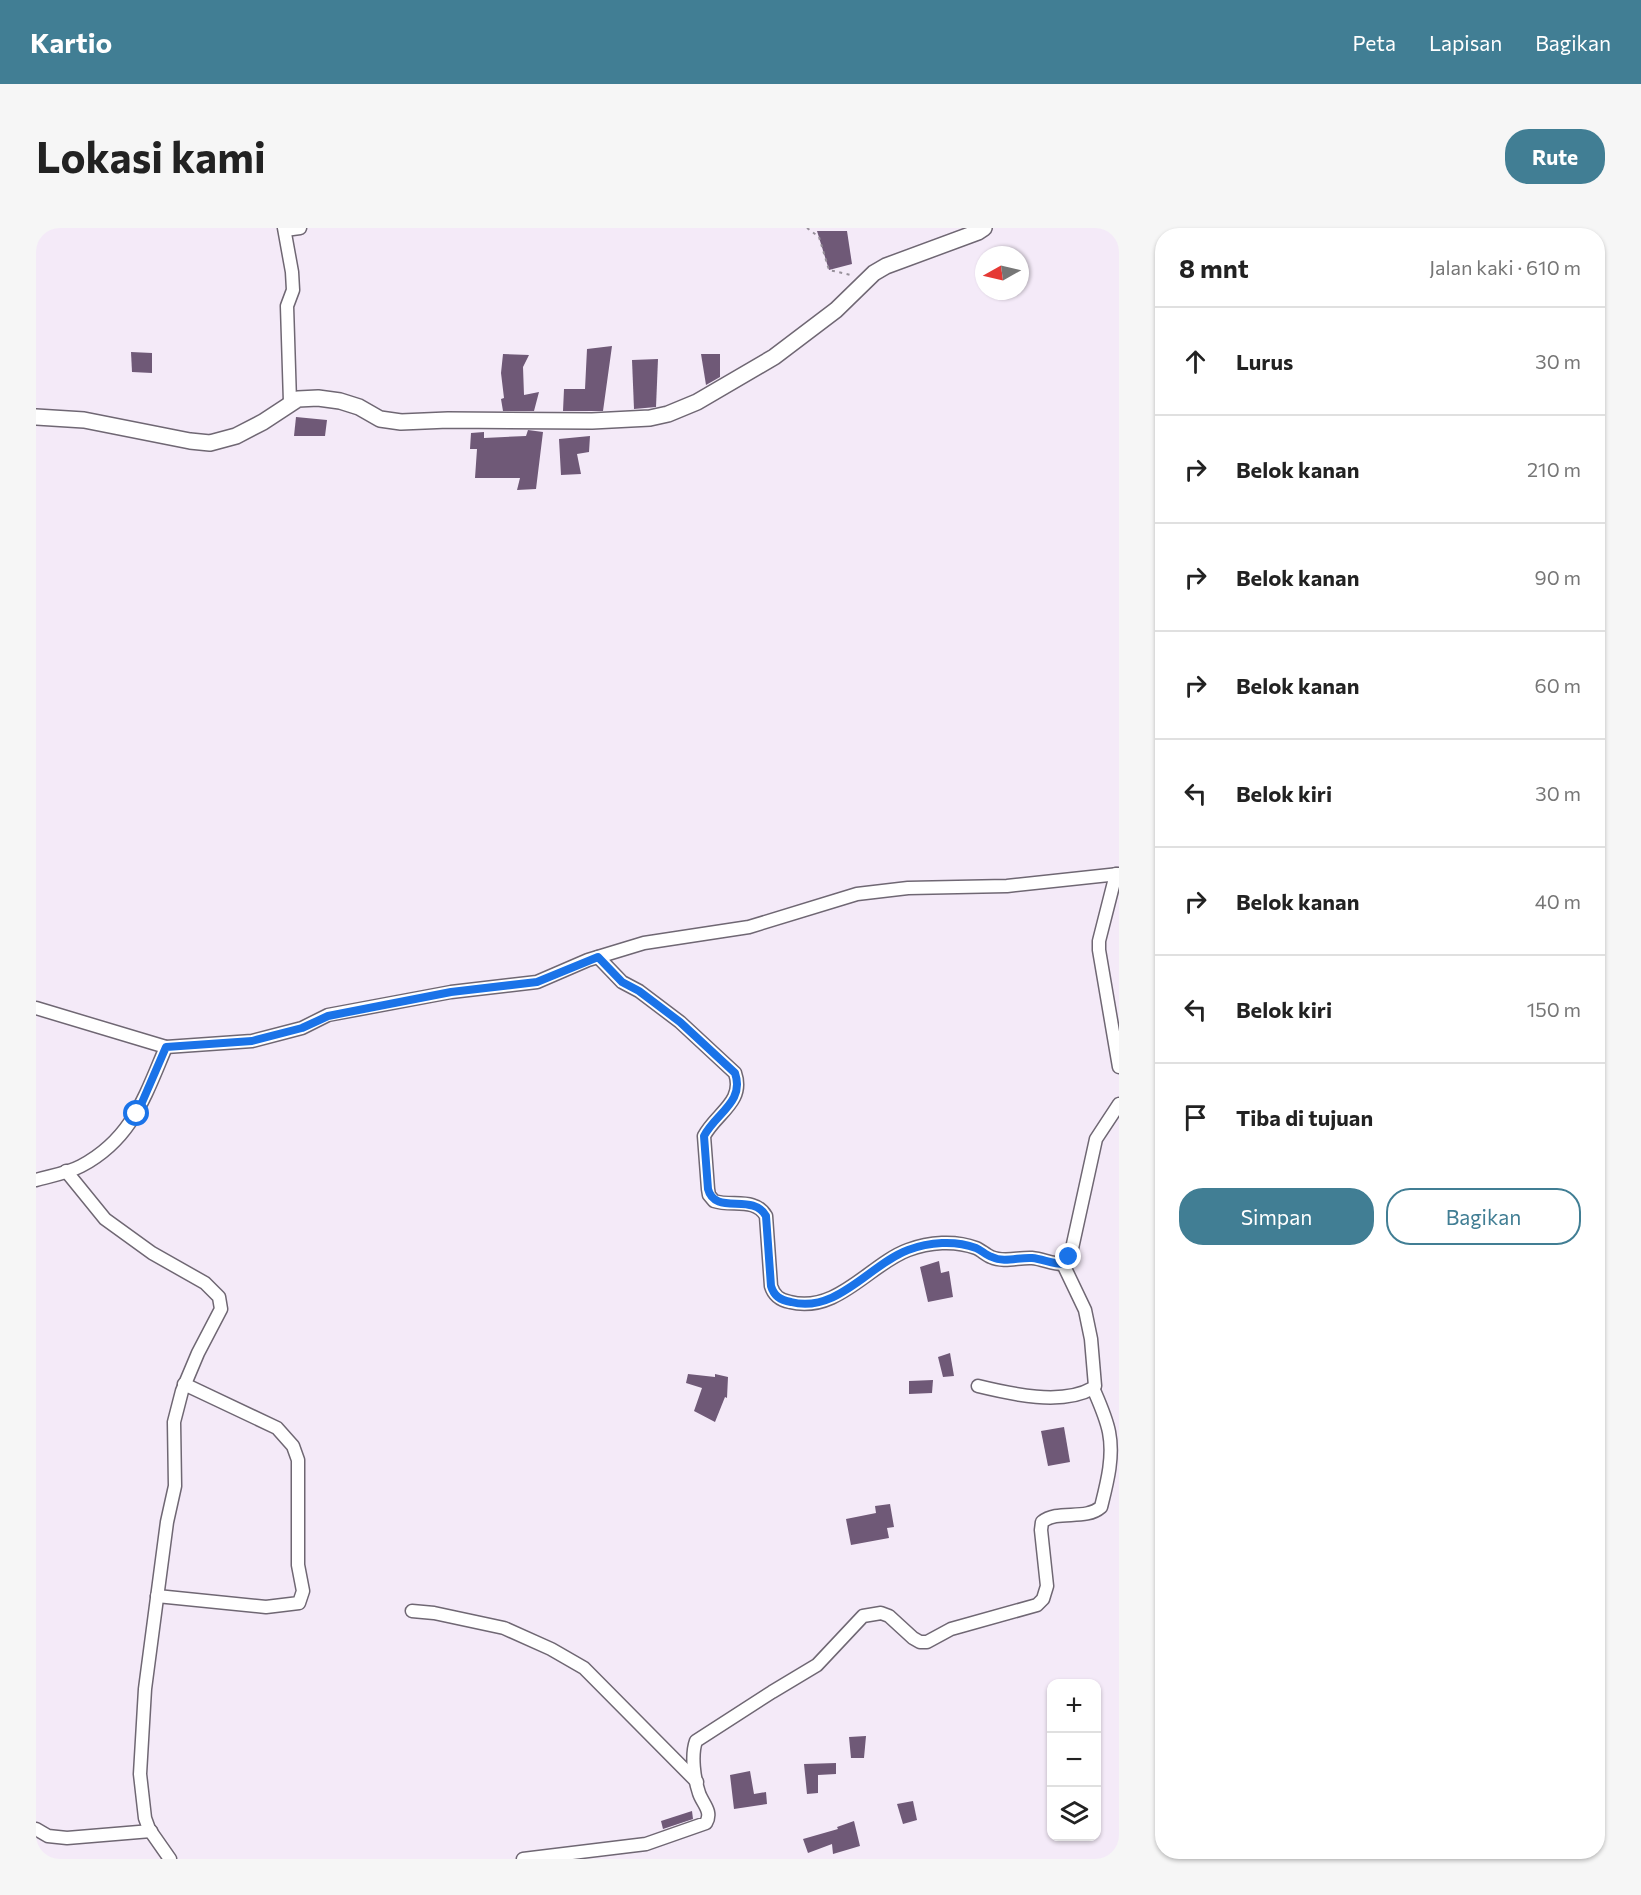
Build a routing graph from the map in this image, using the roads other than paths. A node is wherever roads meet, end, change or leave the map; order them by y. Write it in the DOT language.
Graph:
graph roads {
  1 [pos="300,228"];
  2 [pos="984,228"];
  3 [pos="285,229"];
  4 [pos="290,402"];
  5 [pos="36,417"];
  6 [pos="1117,874"];
  7 [pos="598,957"];
  8 [pos="36,1008"];
  9 [pos="166,1047"];
  10 [pos="1119,1067"];
  11 [pos="1119,1104"];
  12 [pos="66,1171"];
  13 [pos="36,1180"];
  14 [pos="1064,1264"];
  15 [pos="184,1384"];
  16 [pos="978,1386"];
  17 [pos="1093,1388"];
  18 [pos="1110,1437"];
  19 [pos="1119,1450"];
  20 [pos="157,1596"];
  21 [pos="412,1611"];
  22 [pos="697,1782"];
  23 [pos="36,1829"];
  24 [pos="151,1831"];
  25 [pos="584,1855"];
  26 [pos="170,1859"];
  27 [pos="523,1859"];
  1 -- 3 [label="street"];
  2 -- 4 [label="street"];
  3 -- 4 [label="street"];
  4 -- 5 [label="street"];
  6 -- 7 [label="street"];
  6 -- 10 [label="street"];
  7 -- 9 [label="street"];
  7 -- 14 [label="street"];
  8 -- 9 [label="street"];
  9 -- 12 [label="street"];
  11 -- 14 [label="street"];
  12 -- 13 [label="street"];
  12 -- 15 [label="street"];
  14 -- 17 [label="street"];
  15 -- 20 [label="street"];
  15 -- 20 [label="street"];
  16 -- 17 [label="street"];
  17 -- 18 [label="street"];
  18 -- 19 [label="street"];
  18 -- 22 [label="street"];
  20 -- 24 [label="street"];
  21 -- 22 [label="street"];
  22 -- 25 [label="street"];
  23 -- 24 [label="street"];
  24 -- 26 [label="street"];
  25 -- 27 [label="street"];
}
